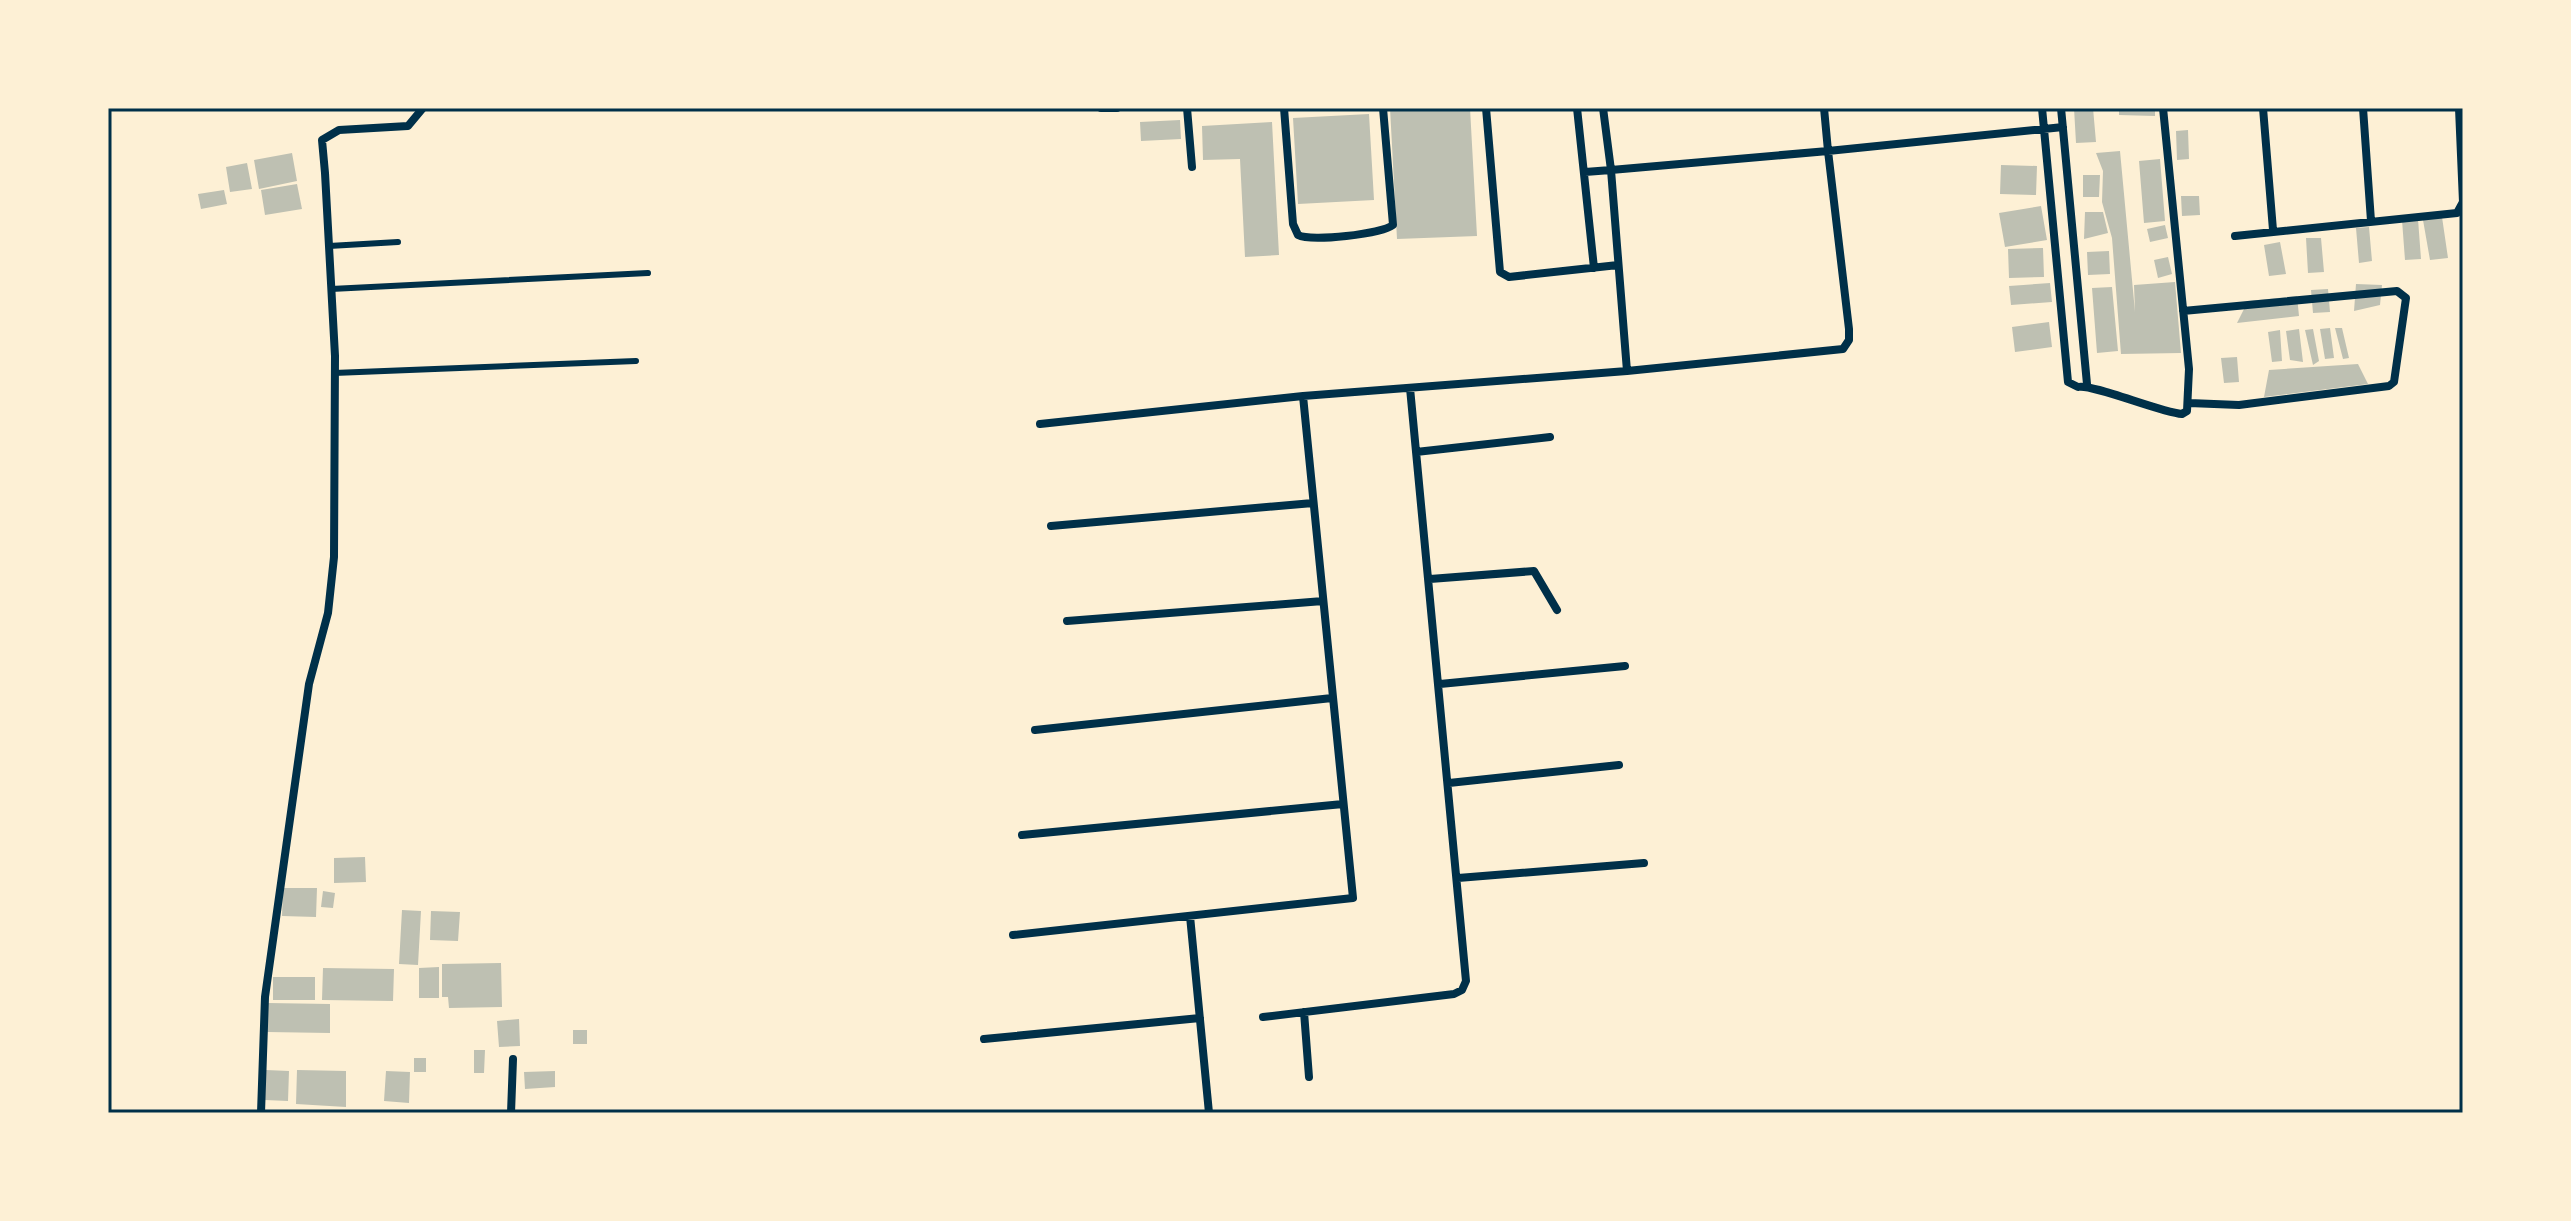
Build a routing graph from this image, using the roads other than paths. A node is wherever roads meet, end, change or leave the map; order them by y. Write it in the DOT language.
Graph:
graph roads {
  1 [pos="423,108"];
  2 [pos="1101,108"];
  3 [pos="1117,108"];
  4 [pos="1187,108"];
  5 [pos="1284,108"];
  6 [pos="1383,108"];
  7 [pos="1486,108"];
  8 [pos="1577,108"];
  9 [pos="1603,108"];
  10 [pos="1824,108"];
  11 [pos="2042,108"];
  12 [pos="2061,108"];
  13 [pos="2163,108"];
  14 [pos="2263,108"];
  15 [pos="2363,108"];
  16 [pos="2459,108"];
  17 [pos="2063,127"];
  18 [pos="2044,129"];
  19 [pos="2462,139"];
  20 [pos="1828,151"];
  21 [pos="1192,167"];
  22 [pos="1611,170"];
  23 [pos="1585,172"];
  24 [pos="2371,221"];
  25 [pos="2273,230"];
  26 [pos="2235,236"];
  27 [pos="398,242"];
  28 [pos="329,246"];
  29 [pos="1618,265"];
  30 [pos="1594,268"];
  31 [pos="648,273"];
  32 [pos="331,289"];
  33 [pos="2183,311"];
  34 [pos="636,361"];
  35 [pos="1627,371"];
  36 [pos="334,373"];
  37 [pos="2087,384"];
  38 [pos="1410,388"];
  39 [pos="1303,396"];
  40 [pos="2189,403"];
  41 [pos="1040,424"];
  42 [pos="1550,437"];
  43 [pos="1416,452"];
  44 [pos="1313,503"];
  45 [pos="1051,526"];
  46 [pos="1430,579"];
  47 [pos="1323,601"];
  48 [pos="1557,610"];
  49 [pos="1067,621"];
  50 [pos="1625,666"];
  51 [pos="1440,684"];
  52 [pos="1332,698"];
  53 [pos="1035,730"];
  54 [pos="1619,765"];
  55 [pos="1449,783"];
  56 [pos="1343,804"];
  57 [pos="1022,835"];
  58 [pos="1644,863"];
  59 [pos="1458,878"];
  60 [pos="1190,916"];
  61 [pos="1013,935"];
  62 [pos="1304,1012"];
  63 [pos="1263,1017"];
  64 [pos="1200,1018"];
  65 [pos="984,1039"];
  66 [pos="513,1059"];
  67 [pos="1309,1077"];
  68 [pos="261,1113"];
  69 [pos="511,1113"];
  70 [pos="1209,1113"];
  1 -- 28 [label="street"];
  2 -- 3 [label="street"];
  4 -- 21 [label="street"];
  5 -- 6 [label="street"];
  7 -- 30 [label="street"];
  8 -- 23 [label="street"];
  9 -- 22 [label="street"];
  10 -- 20 [label="street"];
  11 -- 18 [label="street"];
  12 -- 17 [label="street"];
  13 -- 33 [label="street"];
  14 -- 25 [label="street"];
  15 -- 24 [label="street"];
  16 -- 19 [label="street"];
  17 -- 18 [label="street"];
  17 -- 37 [label="street"];
  18 -- 20 [label="street"];
  18 -- 37 [label="street"];
  19 -- 24 [label="street"];
  20 -- 22 [label="street"];
  20 -- 35 [label="street"];
  22 -- 23 [label="street"];
  22 -- 29 [label="street"];
  23 -- 30 [label="street"];
  24 -- 25 [label="street"];
  25 -- 26 [label="street"];
  27 -- 28 [label="lane"];
  28 -- 32 [label="street"];
  29 -- 30 [label="street"];
  29 -- 35 [label="street"];
  31 -- 32 [label="lane"];
  32 -- 36 [label="street"];
  33 -- 40 [label="street"];
  33 -- 40 [label="street"];
  34 -- 36 [label="lane"];
  35 -- 38 [label="street"];
  36 -- 68 [label="street"];
  37 -- 40 [label="street"];
  38 -- 39 [label="street"];
  38 -- 43 [label="street"];
  39 -- 41 [label="street"];
  39 -- 44 [label="street"];
  42 -- 43 [label="street"];
  43 -- 46 [label="street"];
  44 -- 45 [label="street"];
  44 -- 47 [label="street"];
  46 -- 48 [label="street"];
  46 -- 51 [label="street"];
  47 -- 49 [label="street"];
  47 -- 52 [label="street"];
  50 -- 51 [label="street"];
  51 -- 55 [label="street"];
  52 -- 53 [label="street"];
  52 -- 56 [label="street"];
  54 -- 55 [label="street"];
  55 -- 59 [label="street"];
  56 -- 57 [label="street"];
  56 -- 60 [label="street"];
  58 -- 59 [label="street"];
  59 -- 62 [label="street"];
  60 -- 61 [label="street"];
  60 -- 64 [label="street"];
  62 -- 63 [label="street"];
  62 -- 67 [label="street"];
  64 -- 65 [label="street"];
  64 -- 70 [label="street"];
  66 -- 69 [label="street"];
}
